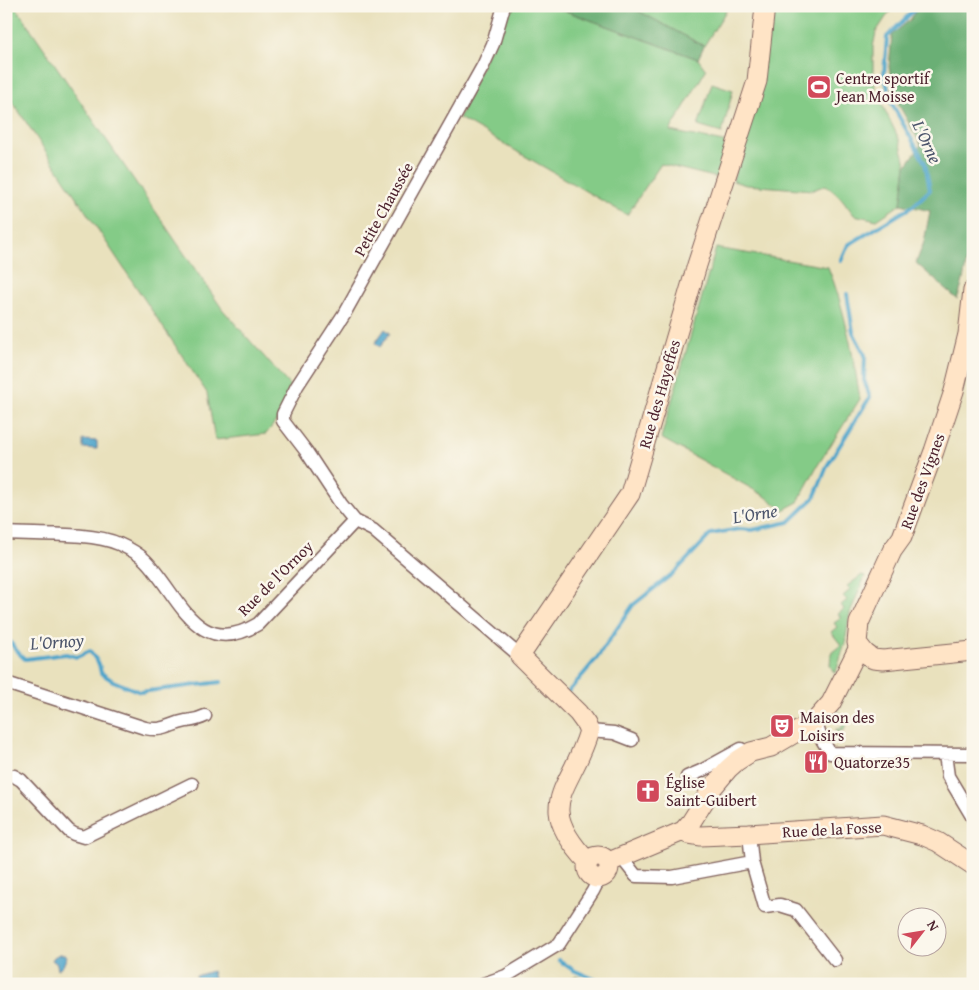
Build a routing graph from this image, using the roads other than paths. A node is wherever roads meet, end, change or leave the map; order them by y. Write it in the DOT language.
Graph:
graph roads {
  1 [pos="504,6"];
  2 [pos="765,6"];
  3 [pos="973,290"];
  4 [pos="355,521"];
  5 [pos="6,533"];
  6 [pos="973,651"];
  7 [pos="866,653"];
  8 [pos="520,656"];
  9 [pos="6,683"];
  10 [pos="205,716"];
  11 [pos="815,721"];
  12 [pos="589,731"];
  13 [pos="632,740"];
  14 [pos="771,747"];
  15 [pos="945,754"];
  16 [pos="973,754"];
  17 [pos="6,775"];
  18 [pos="686,777"];
  19 [pos="192,784"];
  20 [pos="973,818"];
  21 [pos="683,831"];
  22 [pos="749,834"];
  23 [pos="615,860"];
  24 [pos="588,862"];
  25 [pos="752,862"];
  26 [pos="973,865"];
  27 [pos="598,879"];
  28 [pos="835,960"];
  29 [pos="483,984"];
  1 -- 4 [label="street, Petite Chaussée"];
  2 -- 8 [label="street, Rue des Hayeffes"];
  3 -- 7 [label="street, Rue des Vignes"];
  4 -- 5 [label="street, Rue de l'Ornoy"];
  4 -- 8 [label="street"];
  6 -- 7 [label="street"];
  7 -- 11 [label="street"];
  8 -- 12 [label="street"];
  9 -- 10 [label="street"];
  11 -- 14 [label="street"];
  11 -- 15 [label="street"];
  12 -- 13 [label="street"];
  12 -- 24 [label="street"];
  14 -- 18 [label="street"];
  14 -- 21 [label="street"];
  15 -- 16 [label="street"];
  15 -- 20 [label="street"];
  17 -- 19 [label="street"];
  21 -- 22 [label="street, Rue de la Fosse"];
  21 -- 23 [label="street"];
  22 -- 25 [label="street"];
  22 -- 26 [label="street, Rue de la Fosse"];
  23 -- 24 [label="street"];
  23 -- 25 [label="street"];
  23 -- 27 [label="street"];
  24 -- 27 [label="street"];
  25 -- 28 [label="street"];
  27 -- 29 [label="street"];
}
